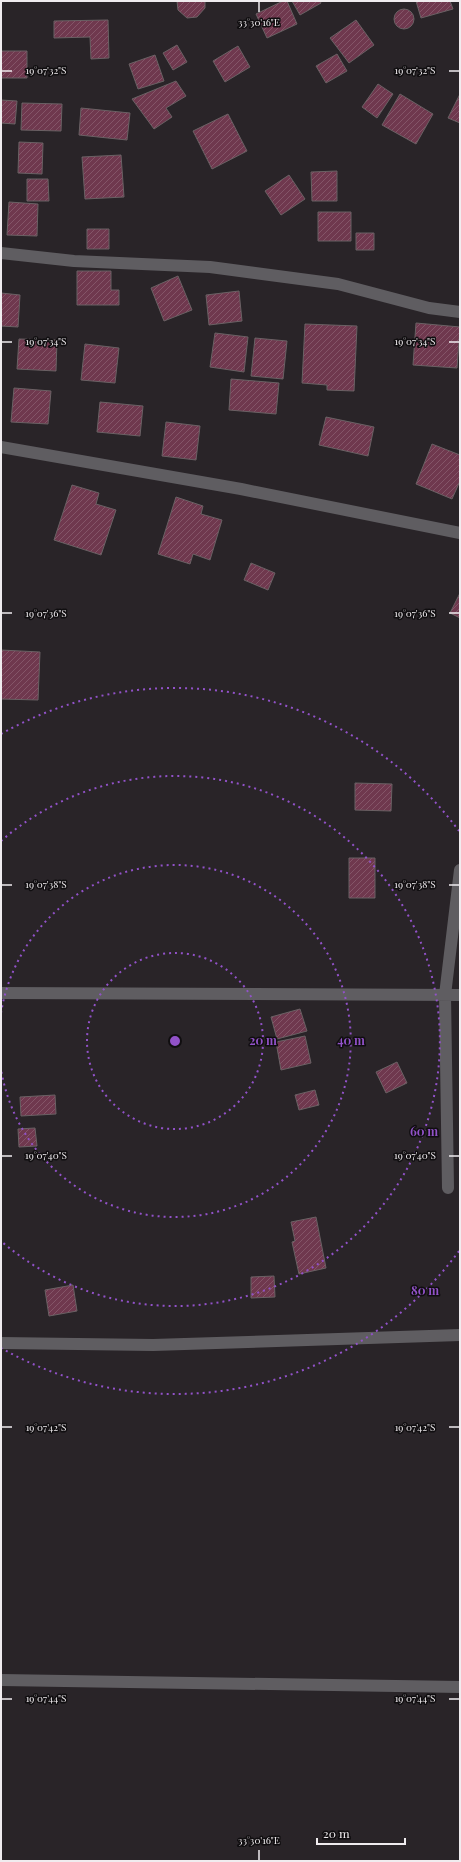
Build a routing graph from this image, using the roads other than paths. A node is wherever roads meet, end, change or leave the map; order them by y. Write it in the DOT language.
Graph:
graph roads {
  1 [pos="1,253"];
  2 [pos="460,312"];
  3 [pos="1,447"];
  4 [pos="460,533"];
  5 [pos="460,870"];
  6 [pos="1,993"];
  7 [pos="445,995"];
  8 [pos="460,995"];
  9 [pos="448,1188"];
  10 [pos="460,1335"];
  11 [pos="1,1343"];
  12 [pos="1,1680"];
  13 [pos="460,1687"];
  1 -- 2 [label="street"];
  3 -- 4 [label="street"];
  5 -- 7 [label="street"];
  6 -- 7 [label="street"];
  7 -- 8 [label="street"];
  7 -- 9 [label="street"];
  10 -- 11 [label="street"];
  12 -- 13 [label="street"];
}
